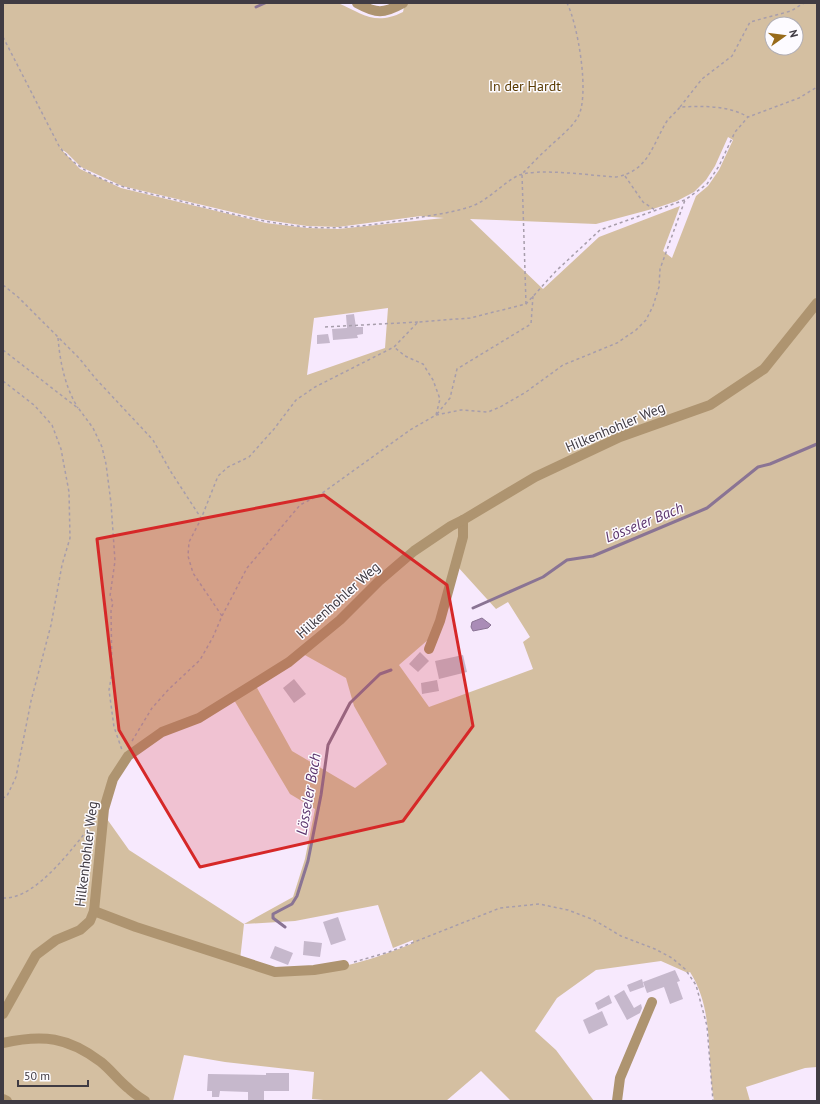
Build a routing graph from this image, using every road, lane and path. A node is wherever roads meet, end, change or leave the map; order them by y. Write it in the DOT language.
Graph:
graph roads {
  1 [pos="357,3"];
  2 [pos="403,3"];
  3 [pos="567,3"];
  4 [pos="804,3"];
  5 [pos="3,37"];
  6 [pos="817,87"];
  7 [pos="680,108"];
  8 [pos="748,117"];
  9 [pos="522,174"];
  10 [pos="625,176"];
  11 [pos="685,200"];
  12 [pos="655,211"];
  13 [pos="3,285"];
  14 [pos="533,295"];
  15 [pos="817,303"];
  16 [pos="526,304"];
  17 [pos="418,322"];
  18 [pos="325,327"];
  19 [pos="58,338"];
  20 [pos="394,347"];
  21 [pos="3,350"];
  22 [pos="3,381"];
  23 [pos="79,409"];
  24 [pos="436,415"];
  25 [pos="201,519"];
  26 [pos="463,520"];
  27 [pos="222,616"];
  28 [pos="429,649"];
  29 [pos="128,756"];
  30 [pos="3,798"];
  31 [pos="94,822"];
  32 [pos="3,898"];
  33 [pos="94,911"];
  34 [pos="344,964"];
  35 [pos="652,1002"];
  36 [pos="3,1014"];
  37 [pos="3,1043"];
  38 [pos="3,1099"];
  39 [pos="7,1101"];
  40 [pos="145,1101"];
  41 [pos="617,1101"];
  42 [pos="713,1101"];
  1 -- 2 [label="street"];
  3 -- 9 [label="path"];
  4 -- 7 [label="path"];
  5 -- 9 [label="path"];
  6 -- 8 [label="path"];
  7 -- 8 [label="path"];
  7 -- 10 [label="path"];
  8 -- 11 [label="path"];
  9 -- 10 [label="path"];
  9 -- 16 [label="path"];
  10 -- 12 [label="path"];
  11 -- 12 [label="path"];
  11 -- 24 [label="path"];
  12 -- 14 [label="path"];
  13 -- 19 [label="path"];
  14 -- 16 [label="path"];
  14 -- 24 [label="path"];
  15 -- 26 [label="street, Hilkenhohler Weg"];
  16 -- 17 [label="path"];
  17 -- 18 [label="path"];
  17 -- 20 [label="path"];
  19 -- 23 [label="path"];
  19 -- 25 [label="path"];
  20 -- 24 [label="path"];
  20 -- 25 [label="path"];
  21 -- 23 [label="path"];
  22 -- 30 [label="path"];
  23 -- 29 [label="path"];
  24 -- 27 [label="path"];
  25 -- 27 [label="path"];
  26 -- 28 [label="street"];
  26 -- 29 [label="street, Hilkenhohler Weg"];
  27 -- 29 [label="path"];
  29 -- 33 [label="street, Hilkenhohler Weg"];
  31 -- 32 [label="path"];
  33 -- 34 [label="street"];
  33 -- 36 [label="street, Hilkenhohler Weg"];
  34 -- 42 [label="path"];
  35 -- 41 [label="street"];
  37 -- 40 [label="street"];
  38 -- 39 [label="street"];
}
